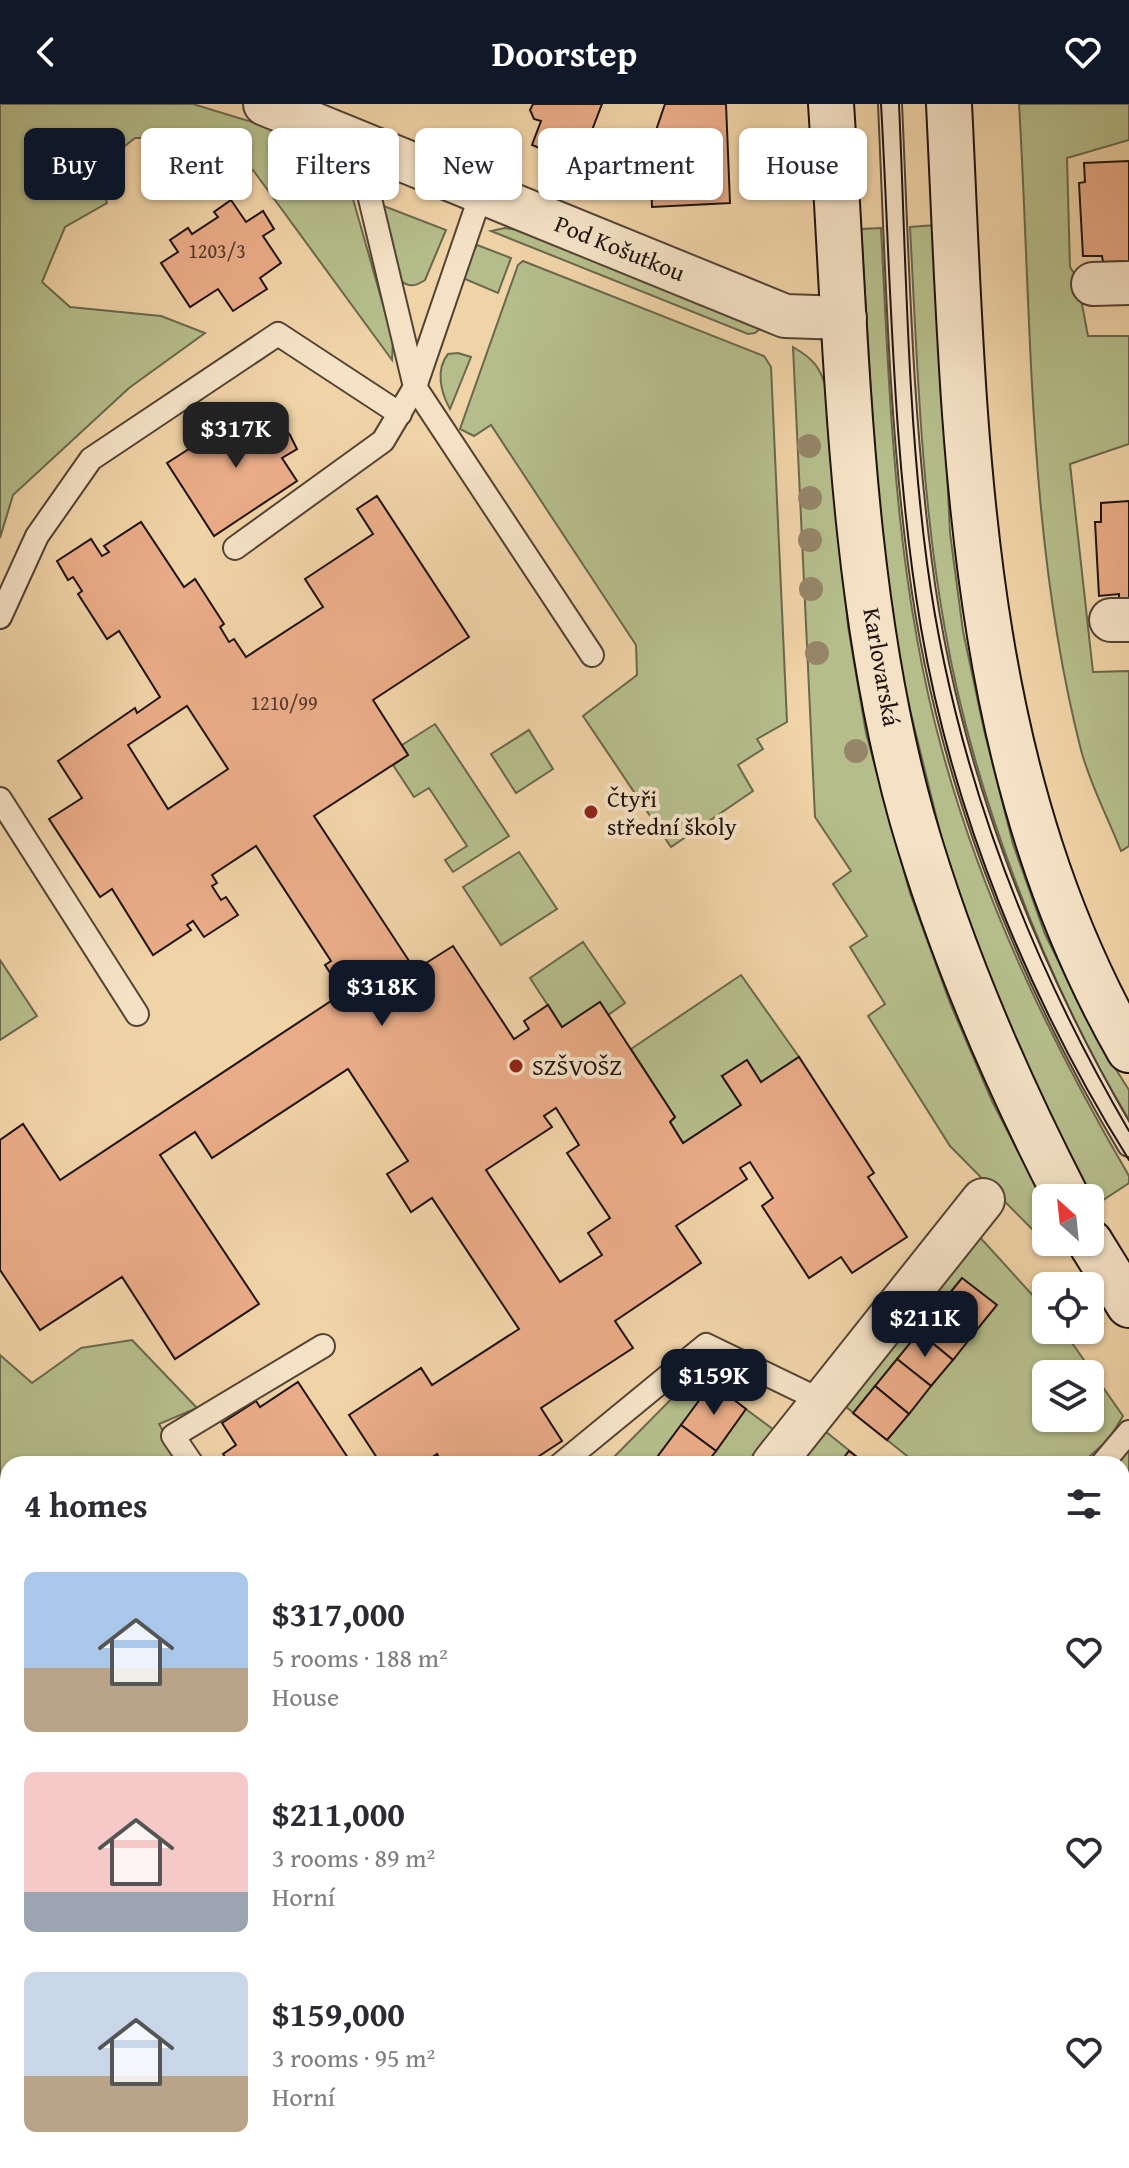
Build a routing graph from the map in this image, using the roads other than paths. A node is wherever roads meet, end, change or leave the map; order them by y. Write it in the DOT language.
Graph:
graph roads {
  1 [pos="831,104"];
  2 [pos="890,104"];
  3 [pos="949,104"];
  4 [pos="289,108"];
  5 [pos="331,128"];
  6 [pos="370,200"];
  7 [pos="479,200"];
  8 [pos="504,200"];
  9 [pos="845,318"];
  10 [pos="415,387"];
  11 [pos="400,414"];
  12 [pos="235,548"];
  13 [pos="0,617"];
  14 [pos="592,655"];
  15 [pos="0,799"];
  16 [pos="137,1014"];
  17 [pos="1129,1050"];
  18 [pos="1129,1145"];
  19 [pos="1060,1184"];
  20 [pos="983,1200"];
  21 [pos="1099,1256"];
  22 [pos="1129,1305"];
  23 [pos="323,1346"];
  24 [pos="820,1400"];
  25 [pos="1129,1432"];
  26 [pos="187,1456"];
  27 [pos="571,1456"];
  28 [pos="779,1456"];
  29 [pos="1109,1456"];
  1 -- 9 [label="main road, Karlovarská"];
  2 -- 18 [label="lane"];
  3 -- 17 [label="main road"];
  4 -- 5 [label="street, Pod Košutkou"];
  6 -- 10 [label="lane"];
  7 -- 10 [label="lane"];
  8 -- 9 [label="street, Pod Košutkou"];
  9 -- 19 [label="main road, Karlovarská"];
  10 -- 11 [label="lane"];
  10 -- 14 [label="lane"];
  11 -- 12 [label="lane"];
  11 -- 13 [label="lane"];
  15 -- 16 [label="lane"];
  20 -- 24 [label="street"];
  21 -- 22 [label="main road"];
  23 -- 26 [label="lane"];
  24 -- 27 [label="lane"];
  24 -- 28 [label="street"];
  25 -- 29 [label="lane"];
}
